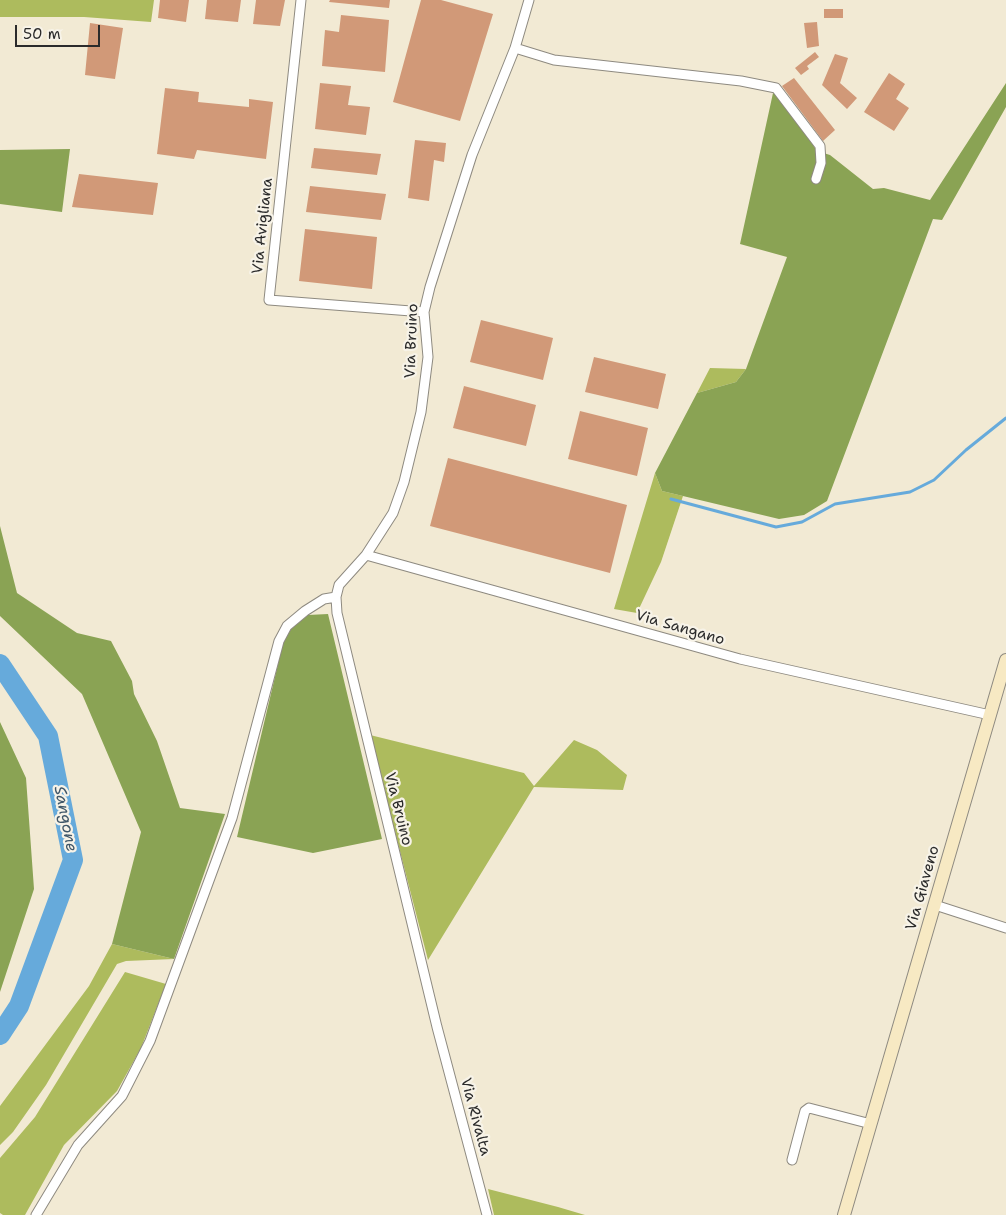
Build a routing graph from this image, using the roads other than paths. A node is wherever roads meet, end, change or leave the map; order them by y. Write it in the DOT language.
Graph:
graph roads {
  1 [pos="301,0"];
  2 [pos="529,0"];
  3 [pos="515,48"];
  4 [pos="816,179"];
  5 [pos="424,312"];
  6 [pos="366,555"];
  7 [pos="336,597"];
  8 [pos="1006,660"];
  9 [pos="990,714"];
  10 [pos="936,905"];
  11 [pos="1006,928"];
  12 [pos="437,1027"];
  13 [pos="871,1124"];
  14 [pos="792,1160"];
  15 [pos="36,1215"];
  16 [pos="486,1215"];
  17 [pos="844,1215"];
  1 -- 5 [label="street, Via Avigliana"];
  2 -- 3 [label="street, Via Bruino"];
  3 -- 4 [label="street"];
  3 -- 5 [label="street, Via Bruino"];
  5 -- 6 [label="street, Via Bruino"];
  6 -- 7 [label="street, Via Bruino"];
  6 -- 9 [label="street, Via Sangano"];
  7 -- 12 [label="street, Via Bruino"];
  7 -- 15 [label="street"];
  8 -- 9 [label="main road, Via Giaveno"];
  9 -- 10 [label="main road, Via Giaveno"];
  10 -- 11 [label="street"];
  10 -- 13 [label="main road, Via Giaveno"];
  12 -- 16 [label="street, Via Rivalta"];
  13 -- 14 [label="street"];
  13 -- 17 [label="main road, Via Giaveno"];
}
